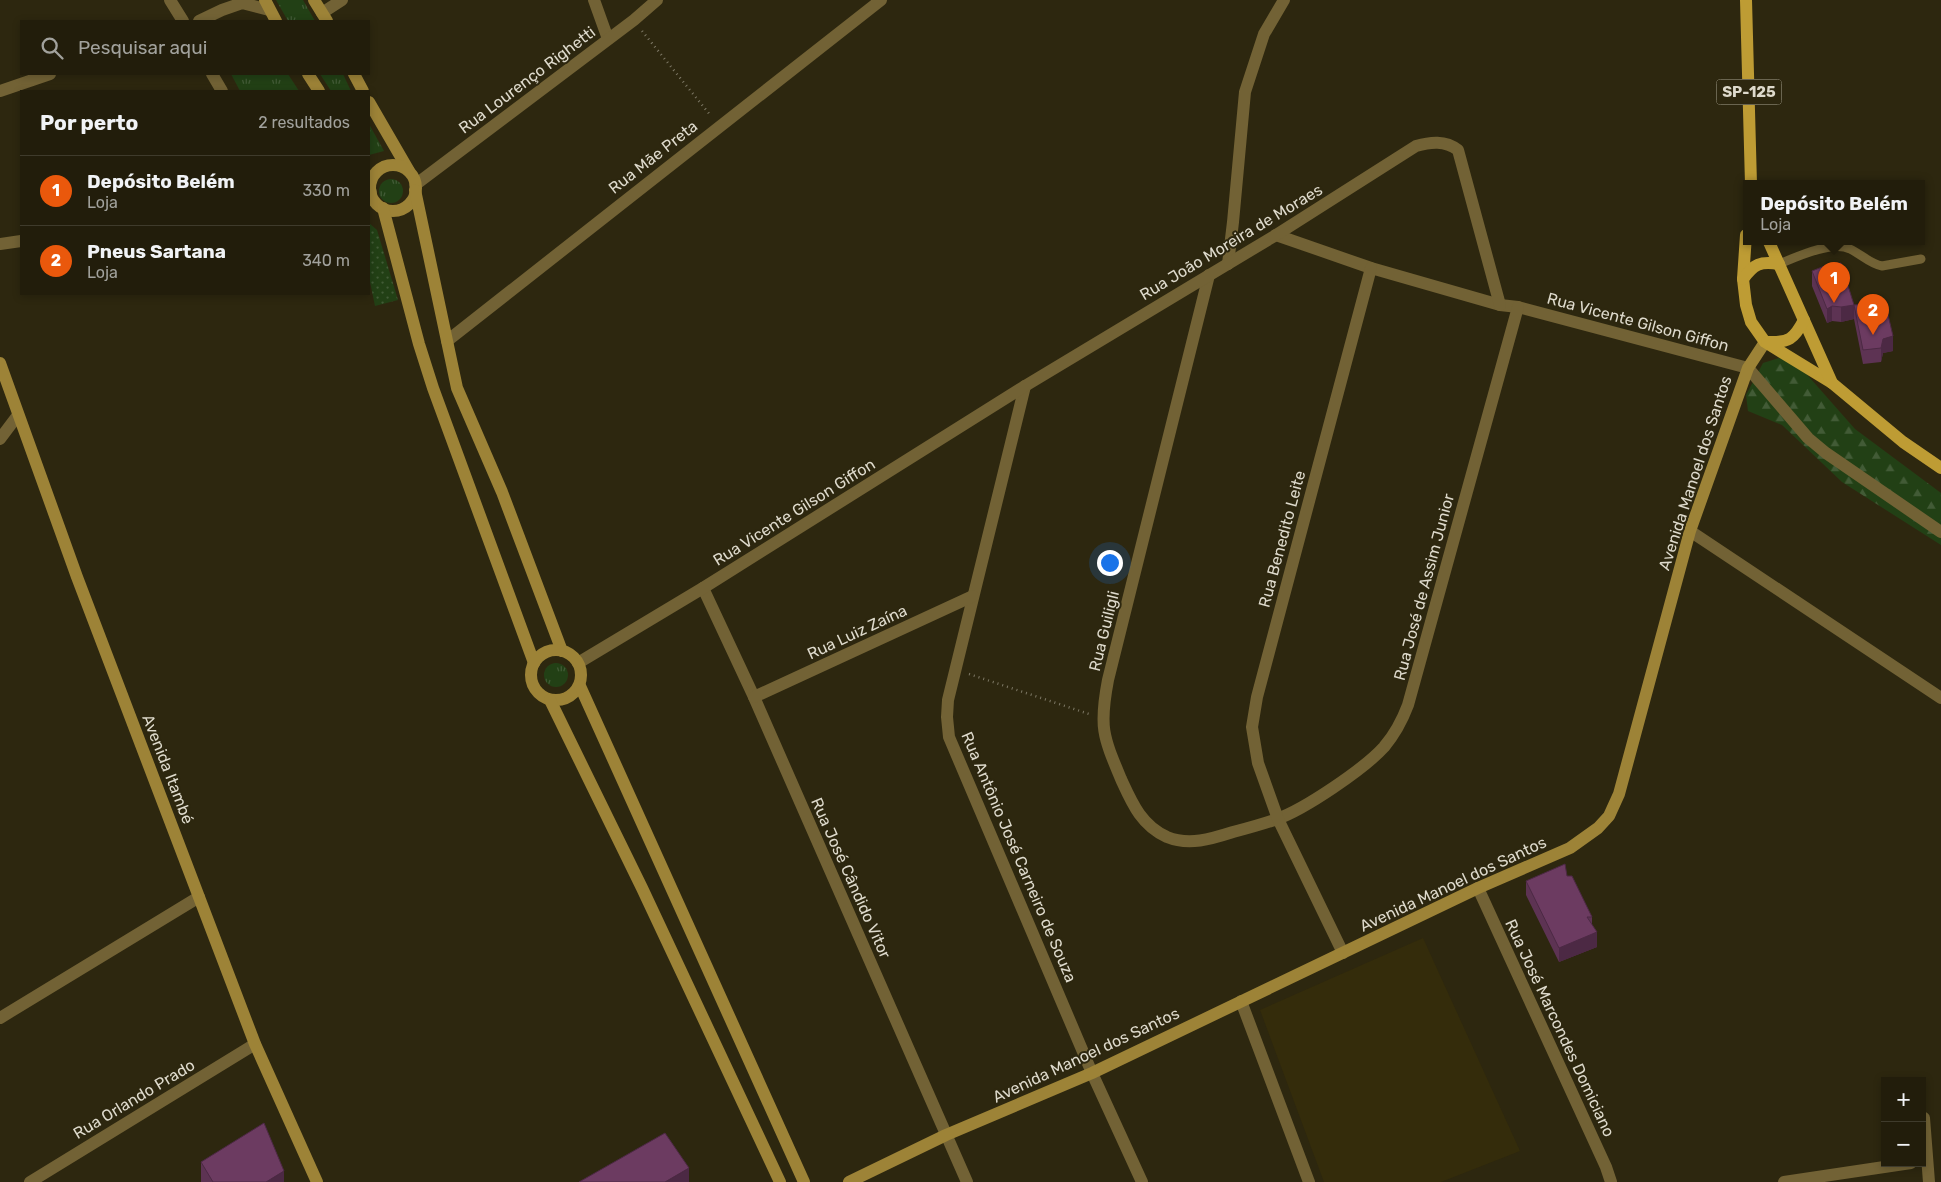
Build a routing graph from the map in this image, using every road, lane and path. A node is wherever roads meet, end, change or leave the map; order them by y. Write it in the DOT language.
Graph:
graph roads {
  1 [pos="170,0"];
  2 [pos="314,0"];
  3 [pos="342,0"];
  4 [pos="594,0"];
  5 [pos="657,0"];
  6 [pos="881,0"];
  7 [pos="1284,0"];
  8 [pos="1746,0"];
  9 [pos="270,10"];
  10 [pos="324,17"];
  11 [pos="181,20"];
  12 [pos="201,20"];
  13 [pos="634,20"];
  14 [pos="608,38"];
  15 [pos="47,75"];
  16 [pos="213,75"];
  17 [pos="309,75"];
  18 [pos="355,75"];
  19 [pos="221,90"];
  20 [pos="318,90"];
  21 [pos="362,90"];
  22 [pos="0,91"];
  23 [pos="370,104"];
  24 [pos="719,126"];
  25 [pos="410,173"];
  26 [pos="370,175"];
  27 [pos="1751,180"];
  28 [pos="416,187"];
  29 [pos="370,192"];
  30 [pos="383,208"];
  31 [pos="1276,235"];
  32 [pos="20,241"];
  33 [pos="0,244"];
  34 [pos="1745,245"];
  35 [pos="1770,245"];
  36 [pos="1921,259"];
  37 [pos="1228,264"];
  38 [pos="1779,264"];
  39 [pos="1371,268"];
  40 [pos="1209,274"];
  41 [pos="1743,279"];
  42 [pos="1500,305"];
  43 [pos="1518,307"];
  44 [pos="1804,320"];
  45 [pos="447,341"];
  46 [pos="1765,342"];
  47 [pos="0,363"];
  48 [pos="1748,368"];
  49 [pos="1832,383"];
  50 [pos="1025,386"];
  51 [pos="18,414"];
  52 [pos="0,439"];
  53 [pos="1941,468"];
  54 [pos="1690,531"];
  55 [pos="1941,532"];
  56 [pos="703,588"];
  57 [pos="973,596"];
  58 [pos="562,651"];
  59 [pos="534,663"];
  60 [pos="578,663"];
  61 [pos="955,670"];
  62 [pos="580,686"];
  63 [pos="754,697"];
  64 [pos="1941,698"];
  65 [pos="550,700"];
  66 [pos="1102,719"];
  67 [pos="1278,819"];
  68 [pos="1478,888"];
  69 [pos="199,897"];
  70 [pos="1343,952"];
  71 [pos="1241,1001"];
  72 [pos="0,1018"];
  73 [pos="255,1044"];
  74 [pos="1092,1073"];
  75 [pos="946,1135"];
  76 [pos="1926,1166"];
  77 [pos="1884,1167"];
  78 [pos="30,1182"];
  79 [pos="317,1182"];
  80 [pos="780,1182"];
  81 [pos="804,1182"];
  82 [pos="849,1182"];
  83 [pos="967,1182"];
  84 [pos="1142,1182"];
  85 [pos="1309,1182"];
  86 [pos="1611,1182"];
  87 [pos="1784,1182"];
  88 [pos="1929,1182"];
  1 -- 11 [label="street"];
  2 -- 10 [label="main road"];
  3 -- 10 [label="street"];
  4 -- 14 [label="street"];
  5 -- 13 [label="street, Rua Lourenço Righetti"];
  6 -- 24 [label="street, Rua Mãe Preta"];
  7 -- 37 [label="street"];
  8 -- 27 [label="main road, SP-125"];
  9 -- 12 [label="street"];
  13 -- 14 [label="street, Rua Lourenço Righetti"];
  13 -- 24 [label="path"];
  14 -- 28 [label="street, Rua Lourenço Righetti"];
  15 -- 22 [label="street"];
  16 -- 19 [label="street"];
  17 -- 20 [label="main road"];
  18 -- 21 [label="main road"];
  23 -- 25 [label="main road"];
  24 -- 45 [label="street, Rua Mãe Preta"];
  25 -- 26 [label="main road"];
  25 -- 28 [label="main road"];
  26 -- 29 [label="main road"];
  28 -- 30 [label="main road"];
  28 -- 45 [label="main road"];
  29 -- 30 [label="main road"];
  30 -- 59 [label="main road"];
  31 -- 37 [label="street, Rua João Moreira de Moraes"];
  31 -- 39 [label="street, Rua Vicente Gilson Giffon"];
  31 -- 42 [label="street, Rua João Moreira de Moraes"];
  32 -- 33 [label="street"];
  34 -- 41 [label="main road"];
  35 -- 38 [label="main road"];
  36 -- 38 [label="lane"];
  37 -- 40 [label="street, Rua João Moreira de Moraes"];
  38 -- 41 [label="main road"];
  38 -- 44 [label="main road"];
  39 -- 42 [label="street, Rua Vicente Gilson Giffon"];
  39 -- 67 [label="street, Rua Benedito Leite"];
  40 -- 50 [label="street, Rua João Moreira de Moraes"];
  40 -- 66 [label="street, Rua Guiligli"];
  41 -- 46 [label="main road"];
  42 -- 43 [label="street, Rua Vicente Gilson Giffon"];
  43 -- 48 [label="street, Rua Vicente Gilson Giffon"];
  43 -- 67 [label="street, Rua José de Assim Junior"];
  44 -- 46 [label="main road"];
  44 -- 49 [label="main road"];
  45 -- 58 [label="main road"];
  46 -- 48 [label="main road, Avenida Manoel dos Santos"];
  46 -- 49 [label="main road"];
  47 -- 51 [label="main road, Avenida Itambé"];
  48 -- 54 [label="main road, Avenida Manoel dos Santos"];
  48 -- 55 [label="street"];
  49 -- 53 [label="main road"];
  50 -- 56 [label="street, Rua Vicente Gilson Giffon"];
  50 -- 57 [label="street, Rua Antônio José Carneiro de Souza"];
  51 -- 52 [label="street"];
  51 -- 69 [label="main road, Avenida Itambé"];
  54 -- 64 [label="street"];
  54 -- 68 [label="main road, Avenida Manoel dos Santos"];
  56 -- 60 [label="street, Rua Vicente Gilson Giffon"];
  56 -- 63 [label="street, Rua José Cândido Vitor"];
  57 -- 61 [label="street, Rua Antônio José Carneiro de Souza"];
  57 -- 63 [label="street, Rua Luiz Zaína"];
  58 -- 59 [label="main road"];
  58 -- 60 [label="main road"];
  59 -- 65 [label="main road"];
  60 -- 62 [label="main road"];
  61 -- 66 [label="path"];
  61 -- 74 [label="street, Rua Antônio José Carneiro de Souza"];
  62 -- 65 [label="main road"];
  62 -- 81 [label="main road"];
  63 -- 75 [label="street, Rua José Cândido Vitor"];
  65 -- 80 [label="main road"];
  66 -- 67 [label="street, Rua Guiligli"];
  67 -- 70 [label="street, Rua Benedito Leite"];
  68 -- 70 [label="main road, Avenida Manoel dos Santos"];
  68 -- 86 [label="street, Rua José Marcondes Domiciano"];
  69 -- 72 [label="street"];
  69 -- 73 [label="main road, Avenida Itambé"];
  70 -- 71 [label="main road, Avenida Manoel dos Santos"];
  71 -- 74 [label="main road, Avenida Manoel dos Santos"];
  71 -- 85 [label="street"];
  73 -- 78 [label="street, Rua Orlando Prado"];
  73 -- 79 [label="main road, Avenida Itambé"];
  74 -- 75 [label="main road, Avenida Manoel dos Santos"];
  74 -- 84 [label="street, Rua Antônio José Carneiro de Souza"];
  75 -- 82 [label="main road, Avenida Manoel dos Santos"];
  75 -- 83 [label="street, Rua José Cândido Vitor"];
  76 -- 88 [label="street"];
  77 -- 87 [label="street"];
}
